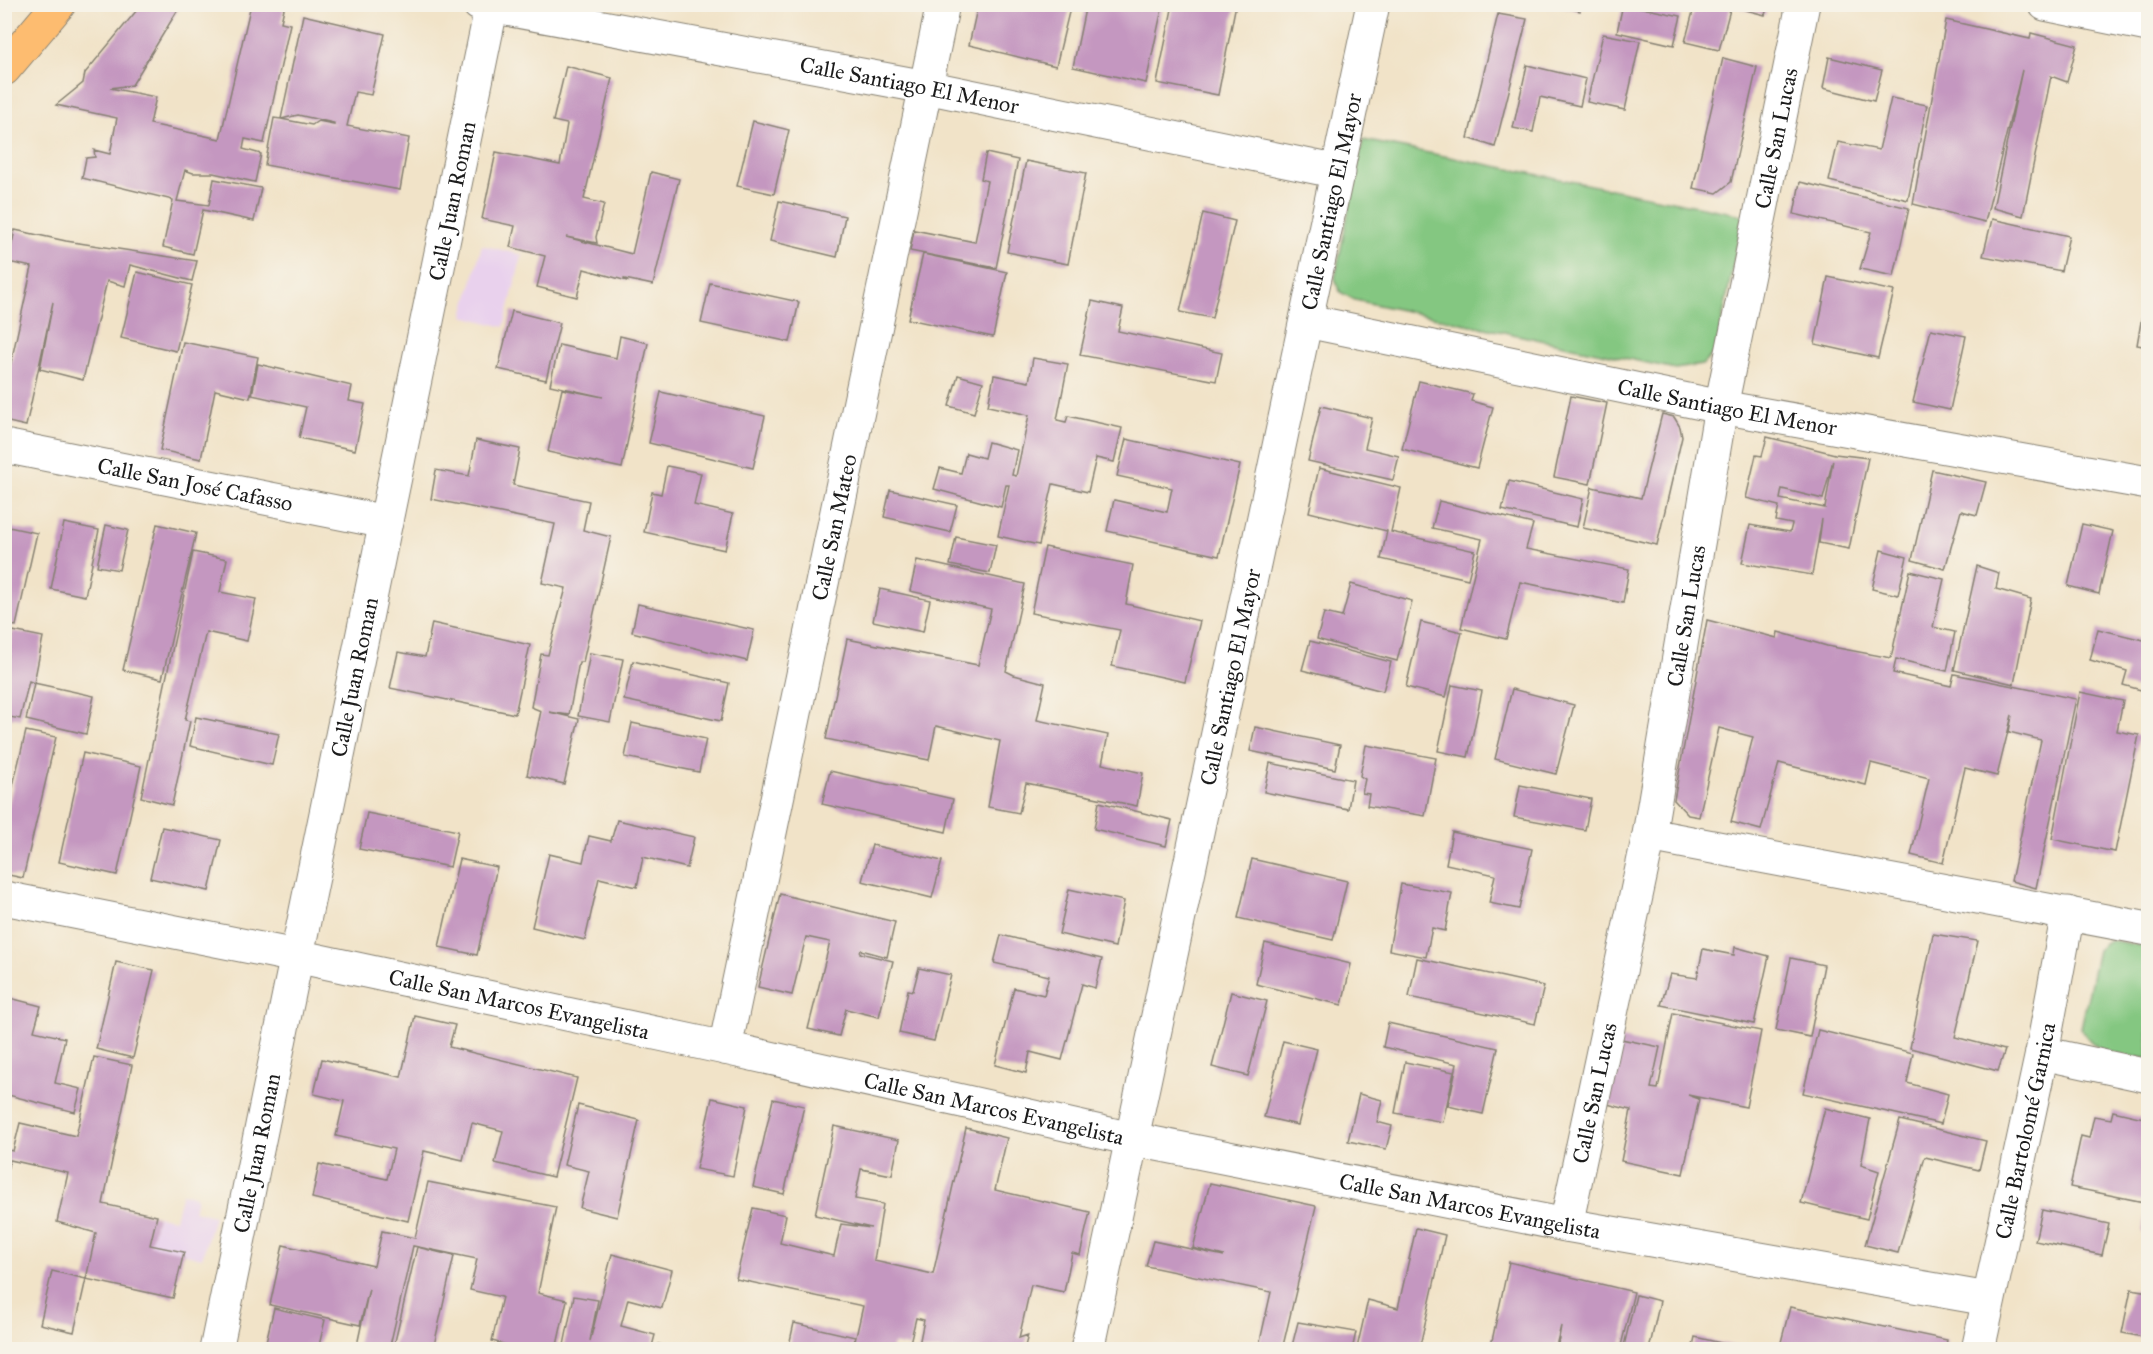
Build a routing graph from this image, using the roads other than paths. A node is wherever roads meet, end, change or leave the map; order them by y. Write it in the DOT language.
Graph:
graph roads {
  1 [pos="59,4"];
  2 [pos="943,4"];
  3 [pos="1373,4"];
  4 [pos="1803,4"];
  5 [pos="2045,4"];
  6 [pos="487,5"];
  7 [pos="2148,25"];
  8 [pos="4,69"];
  9 [pos="926,87"];
  10 [pos="1339,172"];
  11 [pos="1307,321"];
  12 [pos="1721,407"];
  13 [pos="4,446"];
  14 [pos="2148,483"];
  15 [pos="386,522"];
  16 [pos="1649,835"];
  17 [pos="4,898"];
  18 [pos="2068,913"];
  19 [pos="2148,929"];
  20 [pos="296,957"];
  21 [pos="725,1048"];
  22 [pos="2042,1053"];
  23 [pos="2148,1076"];
  24 [pos="1132,1139"];
  25 [pos="1566,1225"];
  26 [pos="1989,1299"];
  27 [pos="216,1350"];
  28 [pos="1087,1350"];
  29 [pos="1978,1350"];
  1 -- 8 [label="main road"];
  2 -- 9 [label="street, Calle San Mateo"];
  3 -- 10 [label="street, Calle Santiago El Mayor"];
  4 -- 12 [label="street, Calle San Lucas"];
  5 -- 7 [label="street"];
  6 -- 9 [label="street, Calle Santiago El Menor"];
  6 -- 15 [label="street, Calle Juan Roman"];
  9 -- 10 [label="street, Calle Santiago El Menor"];
  9 -- 21 [label="street, Calle San Mateo"];
  10 -- 11 [label="street, Calle Santiago El Mayor"];
  11 -- 12 [label="street, Calle Santiago El Menor"];
  11 -- 24 [label="street, Calle Santiago El Mayor"];
  12 -- 14 [label="street, Calle Santiago El Menor"];
  12 -- 16 [label="street, Calle San Lucas"];
  13 -- 15 [label="street, Calle San José Cafasso"];
  15 -- 20 [label="street, Calle Juan Roman"];
  16 -- 18 [label="street"];
  16 -- 25 [label="street, Calle San Lucas"];
  17 -- 20 [label="street, Calle San Marcos Evangelista"];
  18 -- 19 [label="street"];
  18 -- 22 [label="street, Calle Bartolomé Garnica"];
  20 -- 21 [label="street, Calle San Marcos Evangelista"];
  20 -- 27 [label="street, Calle Juan Roman"];
  21 -- 24 [label="street, Calle San Marcos Evangelista"];
  22 -- 23 [label="street"];
  22 -- 26 [label="street, Calle Bartolomé Garnica"];
  24 -- 25 [label="street, Calle San Marcos Evangelista"];
  24 -- 28 [label="street, Calle Santiago El Mayor"];
  25 -- 26 [label="street, Calle San Marcos Evangelista"];
  26 -- 29 [label="street, Calle Bartolomé Garnica"];
}
